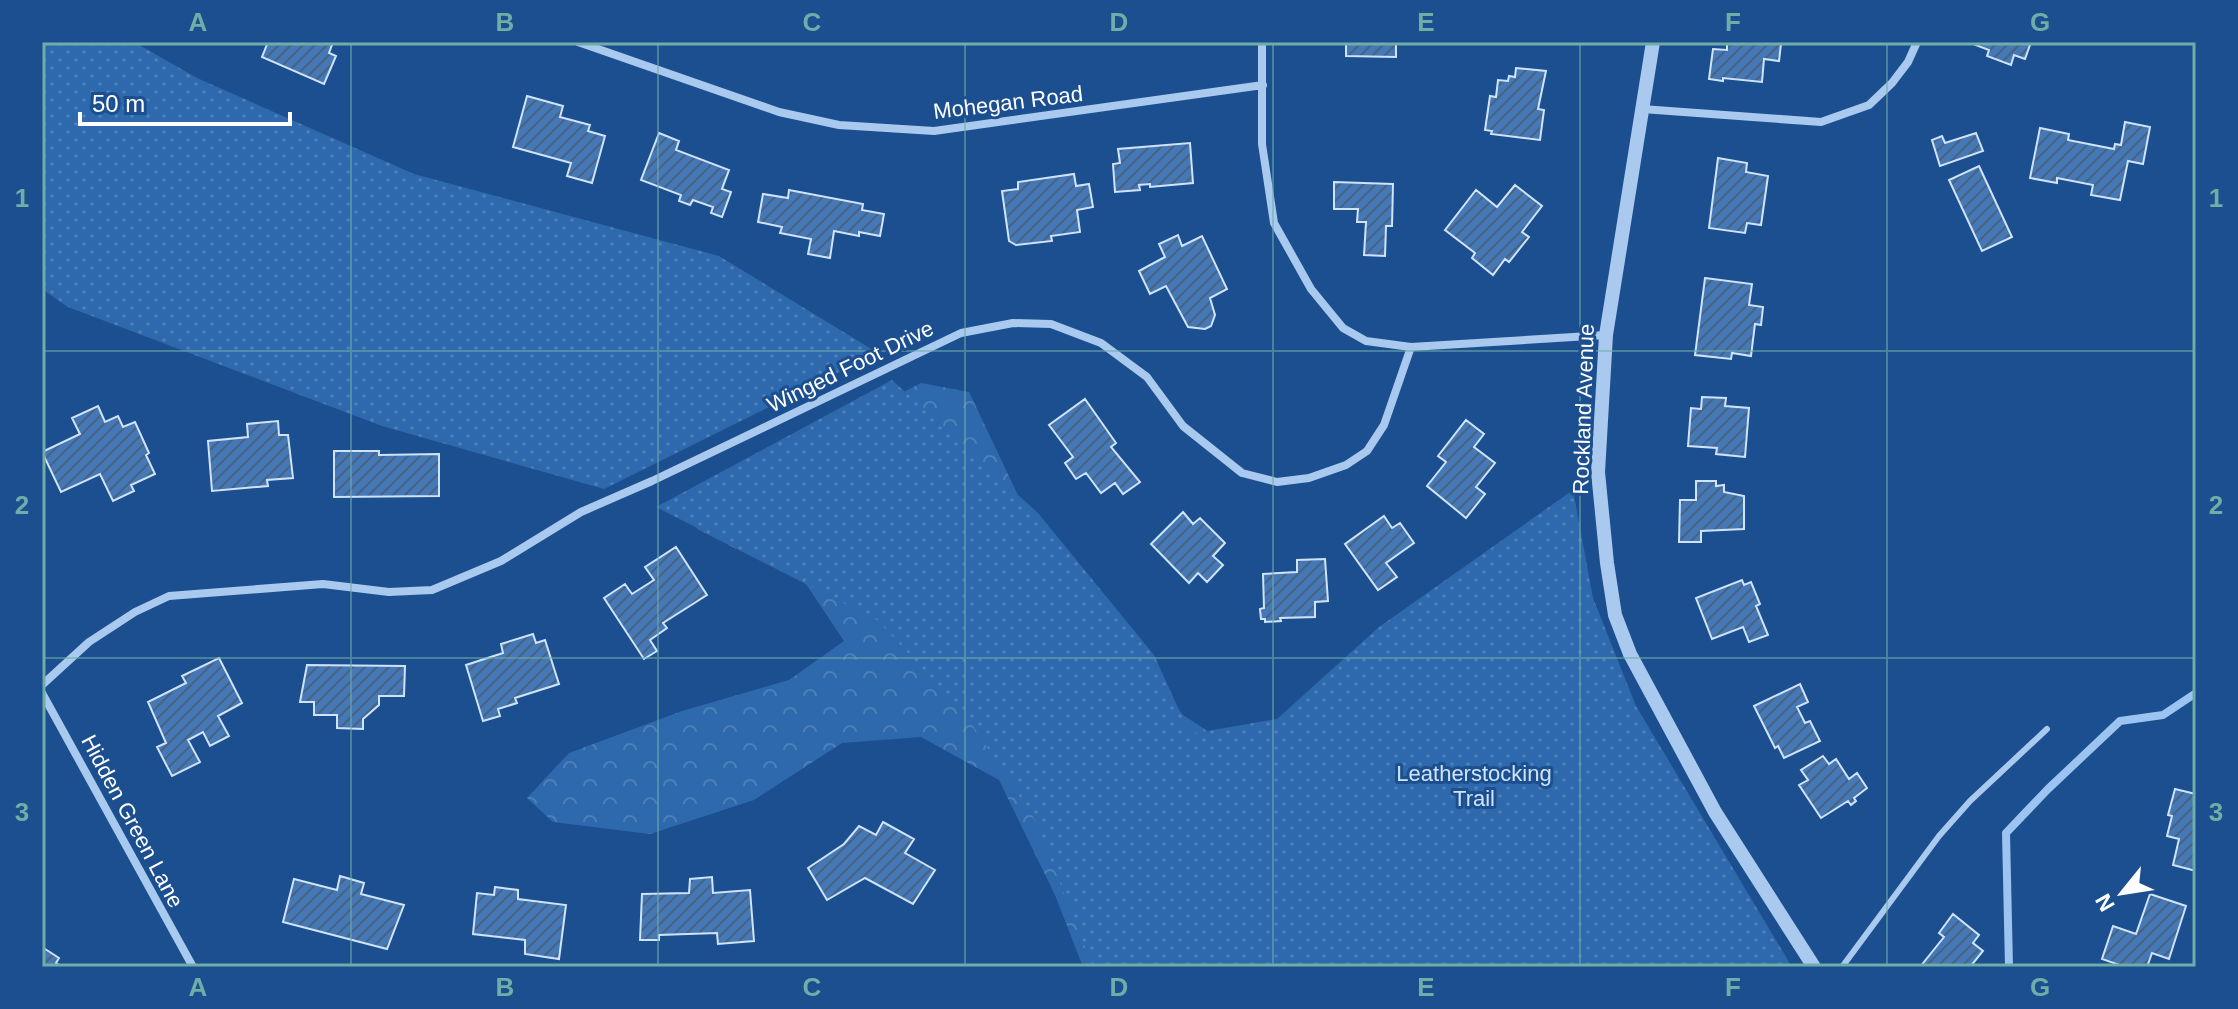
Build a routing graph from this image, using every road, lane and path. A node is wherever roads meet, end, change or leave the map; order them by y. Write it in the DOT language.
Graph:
graph roads {
  1 [pos="578,42"];
  2 [pos="1262,42"];
  3 [pos="1653,42"];
  4 [pos="1917,42"];
  5 [pos="1263,85"];
  6 [pos="1641,109"];
  7 [pos="1606,335"];
  8 [pos="1411,347"];
  9 [pos="42,685"];
  10 [pos="42,693"];
  11 [pos="2047,729"];
  12 [pos="193,967"];
  13 [pos="1814,967"];
  14 [pos="1842,967"];
  1 -- 5 [label="street, Mohegan Road"];
  2 -- 5 [label="street"];
  3 -- 6 [label="street, Rockland Avenue"];
  4 -- 6 [label="street"];
  5 -- 8 [label="street"];
  6 -- 7 [label="street, Rockland Avenue"];
  7 -- 8 [label="street"];
  7 -- 13 [label="street, Rockland Avenue"];
  8 -- 9 [label="street, Winged Foot Drive"];
  10 -- 12 [label="street, Hidden Green Lane"];
  11 -- 14 [label="lane"];
}
